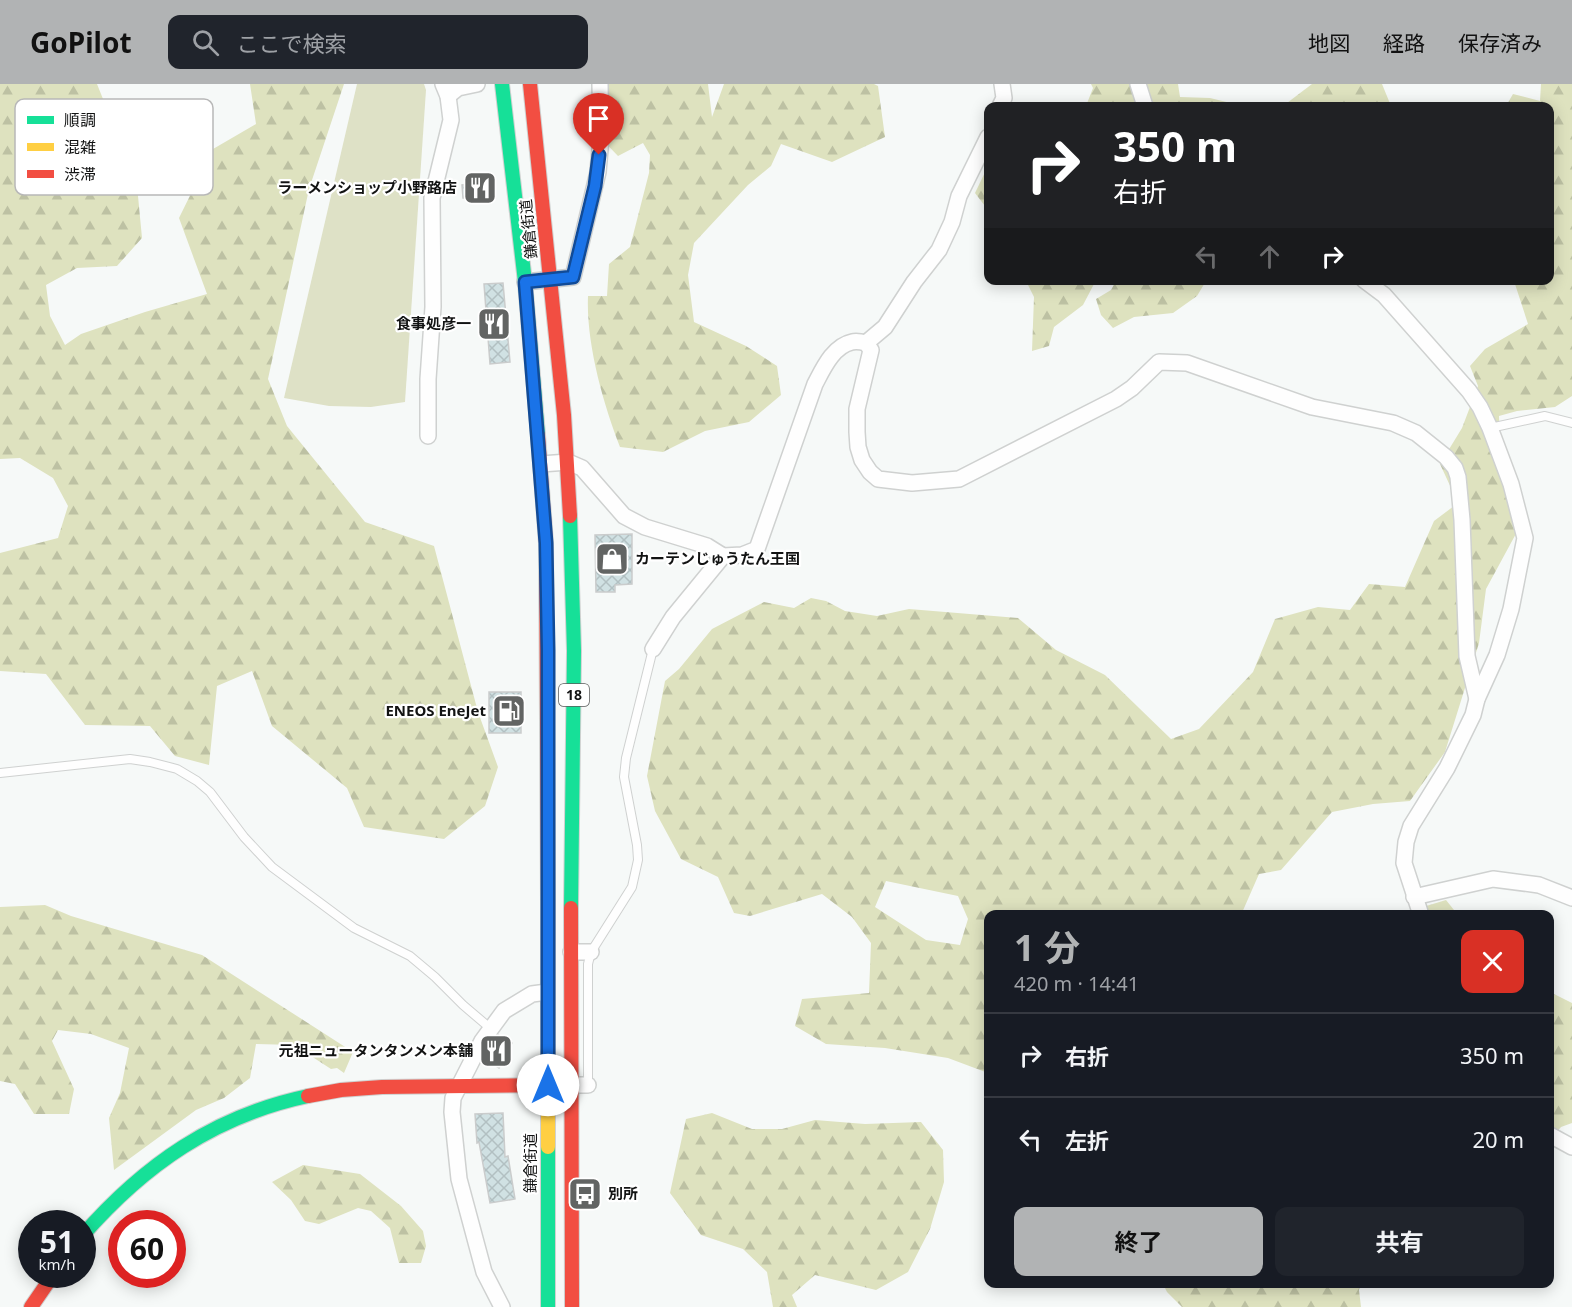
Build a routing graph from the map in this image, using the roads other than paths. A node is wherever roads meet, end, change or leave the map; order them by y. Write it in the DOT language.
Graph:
graph roads {
  1 [pos="477,84"];
  2 [pos="502,84"];
  3 [pos="530,84"];
  4 [pos="600,84"];
  5 [pos="1002,84"];
  6 [pos="1138,84"];
  7 [pos="446,90"];
  8 [pos="1002,102"];
  9 [pos="1144,102"];
  10 [pos="984,145"];
  11 [pos="551,279"];
  12 [pos="525,282"];
  13 [pos="1371,285"];
  14 [pos="867,343"];
  15 [pos="1572,423"];
  16 [pos="1490,428"];
  17 [pos="428,436"];
  18 [pos="568,462"];
  19 [pos="540,464"];
  20 [pos="723,556"];
  21 [pos="653,649"];
  22 [pos="1477,699"];
  23 [pos="0,772"];
  24 [pos="1414,897"];
  25 [pos="1572,898"];
  26 [pos="1419,910"];
  27 [pos="571,952"];
  28 [pos="591,952"];
  29 [pos="547,992"];
  30 [pos="490,1028"];
  31 [pos="548,1085"];
  32 [pos="571,1085"];
  33 [pos="588,1085"];
  34 [pos="459,1086"];
  35 [pos="1554,1137"];
  36 [pos="1572,1147"];
  37 [pos="96,1220"];
  38 [pos="44,1288"];
  39 [pos="31,1307"];
  40 [pos="502,1307"];
  41 [pos="548,1307"];
  42 [pos="572,1307"];
  1 -- 7 [label="street"];
  2 -- 12 [label="main road, 鎌倉街道 / 18"];
  3 -- 11 [label="main road, 鎌倉街道 / 18"];
  4 -- 11 [label="street"];
  5 -- 8 [label="street"];
  6 -- 9 [label="street"];
  7 -- 17 [label="street"];
  10 -- 14 [label="street"];
  11 -- 12 [label="street"];
  11 -- 18 [label="main road, 鎌倉街道 / 18"];
  12 -- 19 [label="main road, 鎌倉街道 / 18"];
  13 -- 16 [label="street"];
  14 -- 20 [label="street"];
  14 -- 22 [label="street"];
  15 -- 16 [label="lane"];
  16 -- 22 [label="street"];
  18 -- 19 [label="street"];
  18 -- 20 [label="street"];
  18 -- 27 [label="main road, 鎌倉街道 / 18"];
  19 -- 29 [label="main road, 鎌倉街道 / 18"];
  20 -- 21 [label="street"];
  21 -- 28 [label="lane"];
  22 -- 24 [label="street"];
  23 -- 30 [label="lane"];
  24 -- 25 [label="street"];
  24 -- 26 [label="street"];
  27 -- 28 [label="street"];
  27 -- 32 [label="main road, 鎌倉街道 / 18"];
  28 -- 33 [label="lane"];
  29 -- 30 [label="street"];
  29 -- 31 [label="main road, 鎌倉街道 / 18"];
  30 -- 34 [label="street"];
  31 -- 32 [label="main road"];
  31 -- 34 [label="main road"];
  31 -- 41 [label="main road, 鎌倉街道 / 18"];
  32 -- 33 [label="street"];
  32 -- 42 [label="main road, 鎌倉街道 / 18"];
  34 -- 37 [label="main road"];
  34 -- 40 [label="street"];
  35 -- 36 [label="street"];
  38 -- 39 [label="main road"];
}
